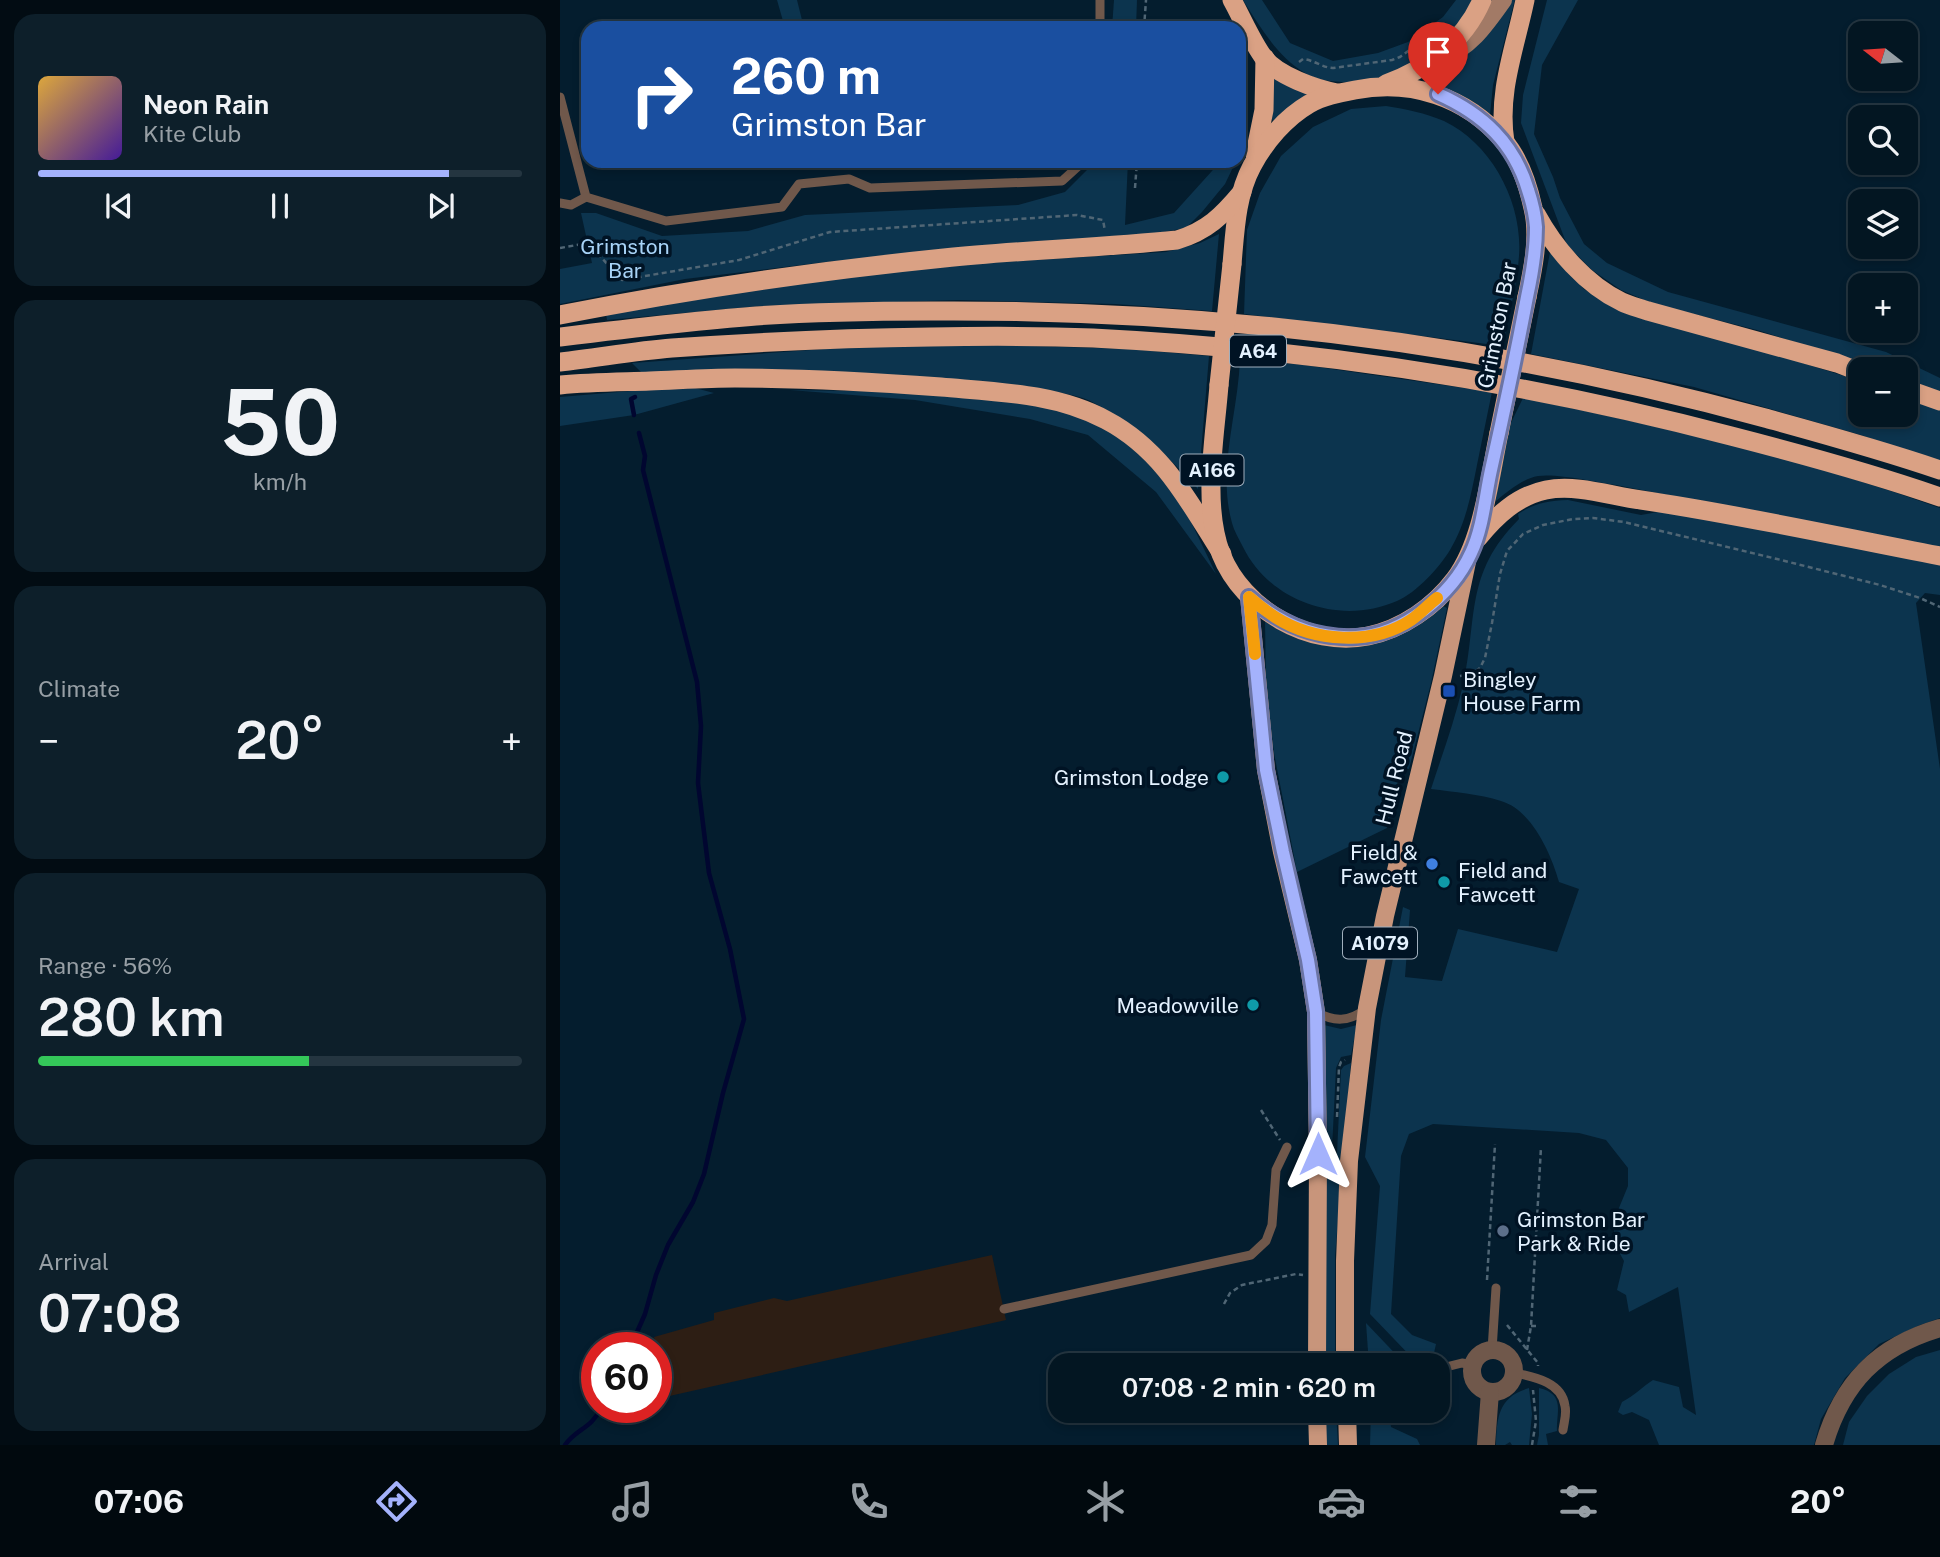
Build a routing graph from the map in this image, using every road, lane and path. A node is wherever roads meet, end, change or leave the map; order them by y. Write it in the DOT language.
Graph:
graph roads {
  1 [pos="1100,0"];
  2 [pos="1146,0"];
  3 [pos="1232,0"];
  4 [pos="1482,0"];
  5 [pos="1503,0"];
  6 [pos="1525,0"];
  7 [pos="1455,17"];
  8 [pos="1100,21"];
  9 [pos="1144,21"];
  10 [pos="1244,21"];
  11 [pos="1246,25"];
  12 [pos="1265,58"];
  13 [pos="1297,63"];
  14 [pos="1426,66"];
  15 [pos="1378,87"];
  16 [pos="1337,93"];
  17 [pos="560,97"];
  18 [pos="1505,142"];
  19 [pos="1253,164"];
  20 [pos="1076,168"];
  21 [pos="1136,168"];
  22 [pos="1135,188"];
  23 [pos="1242,191"];
  24 [pos="586,197"];
  25 [pos="560,203"];
  26 [pos="1534,210"];
  27 [pos="1107,247"];
  28 [pos="560,248"];
  29 [pos="560,315"];
  30 [pos="560,337"];
  31 [pos="560,362"];
  32 [pos="1848,367"];
  33 [pos="560,385"];
  34 [pos="1918,393"];
  35 [pos="1940,401"];
  36 [pos="1940,470"];
  37 [pos="1940,497"];
  38 [pos="1472,550"];
  39 [pos="1222,554"];
  40 [pos="1940,556"];
  41 [pos="1249,597"];
  42 [pos="1940,607"];
  43 [pos="1443,676"];
  44 [pos="1367,1008"];
  45 [pos="1316,1012"];
  46 [pos="1495,1144"];
  47 [pos="1287,1147"];
  48 [pos="1541,1147"];
  49 [pos="1317,1275"];
  50 [pos="1491,1287"];
  51 [pos="1224,1304"];
  52 [pos="1004,1308"];
  53 [pos="1531,1326"];
  54 [pos="1538,1326"];
  55 [pos="1940,1328"];
  56 [pos="1492,1350"];
  57 [pos="1527,1350"];
  58 [pos="1317,1353"];
  59 [pos="1345,1353"];
  60 [pos="1473,1365"];
  61 [pos="1450,1366"];
  62 [pos="1515,1373"];
  63 [pos="1490,1392"];
  64 [pos="1317,1423"];
  65 [pos="1347,1423"];
  66 [pos="1563,1430"];
  67 [pos="1318,1445"];
  68 [pos="1348,1445"];
  69 [pos="1486,1445"];
  70 [pos="1824,1445"];
  1 -- 8 [label="lane"];
  2 -- 9 [label="path"];
  3 -- 10 [label="highway, A166"];
  4 -- 14 [label="highway"];
  5 -- 14 [label="main road"];
  6 -- 18 [label="highway"];
  7 -- 13 [label="path"];
  11 -- 12 [label="highway, A166"];
  12 -- 16 [label="highway, A166"];
  12 -- 19 [label="highway, A166"];
  14 -- 15 [label="highway"];
  15 -- 16 [label="highway, Grimston Bar / A166"];
  15 -- 18 [label="highway, Grimston Bar / A166"];
  16 -- 19 [label="highway, Grimston Bar / A166"];
  17 -- 24 [label="lane"];
  18 -- 26 [label="highway, Grimston Bar / A166"];
  19 -- 23 [label="highway, Grimston Bar / A166"];
  20 -- 24 [label="lane"];
  21 -- 22 [label="path"];
  23 -- 27 [label="highway"];
  23 -- 39 [label="highway, Grimston Bar / A166, bridge"];
  24 -- 25 [label="lane"];
  26 -- 32 [label="highway"];
  26 -- 38 [label="highway, Grimston Bar / A166, bridge"];
  27 -- 28 [label="path"];
  27 -- 29 [label="highway"];
  30 -- 36 [label="highway, A64"];
  31 -- 37 [label="highway, A64"];
  33 -- 39 [label="highway"];
  34 -- 35 [label="highway"];
  38 -- 40 [label="highway"];
  38 -- 41 [label="highway, Grimston Bar / A166"];
  38 -- 43 [label="main road, Hull Road / A1079"];
  39 -- 41 [label="highway, Grimston Bar / A166"];
  41 -- 45 [label="main road"];
  42 -- 43 [label="path"];
  43 -- 44 [label="main road, Hull Road / A1079"];
  44 -- 45 [label="lane"];
  44 -- 59 [label="main road, Hull Road / A1079"];
  45 -- 49 [label="main road"];
  46 -- 50 [label="path"];
  47 -- 52 [label="lane"];
  48 -- 53 [label="path"];
  49 -- 51 [label="path"];
  49 -- 58 [label="main road"];
  50 -- 56 [label="lane"];
  53 -- 54 [label="path"];
  53 -- 57 [label="path"];
  55 -- 70 [label="street"];
  56 -- 60 [label="street"];
  56 -- 62 [label="street"];
  60 -- 61 [label="lane"];
  60 -- 63 [label="street"];
  62 -- 63 [label="street"];
  62 -- 66 [label="lane"];
  63 -- 69 [label="street"];
  64 -- 67 [label="main road"];
  65 -- 68 [label="main road"];
}
